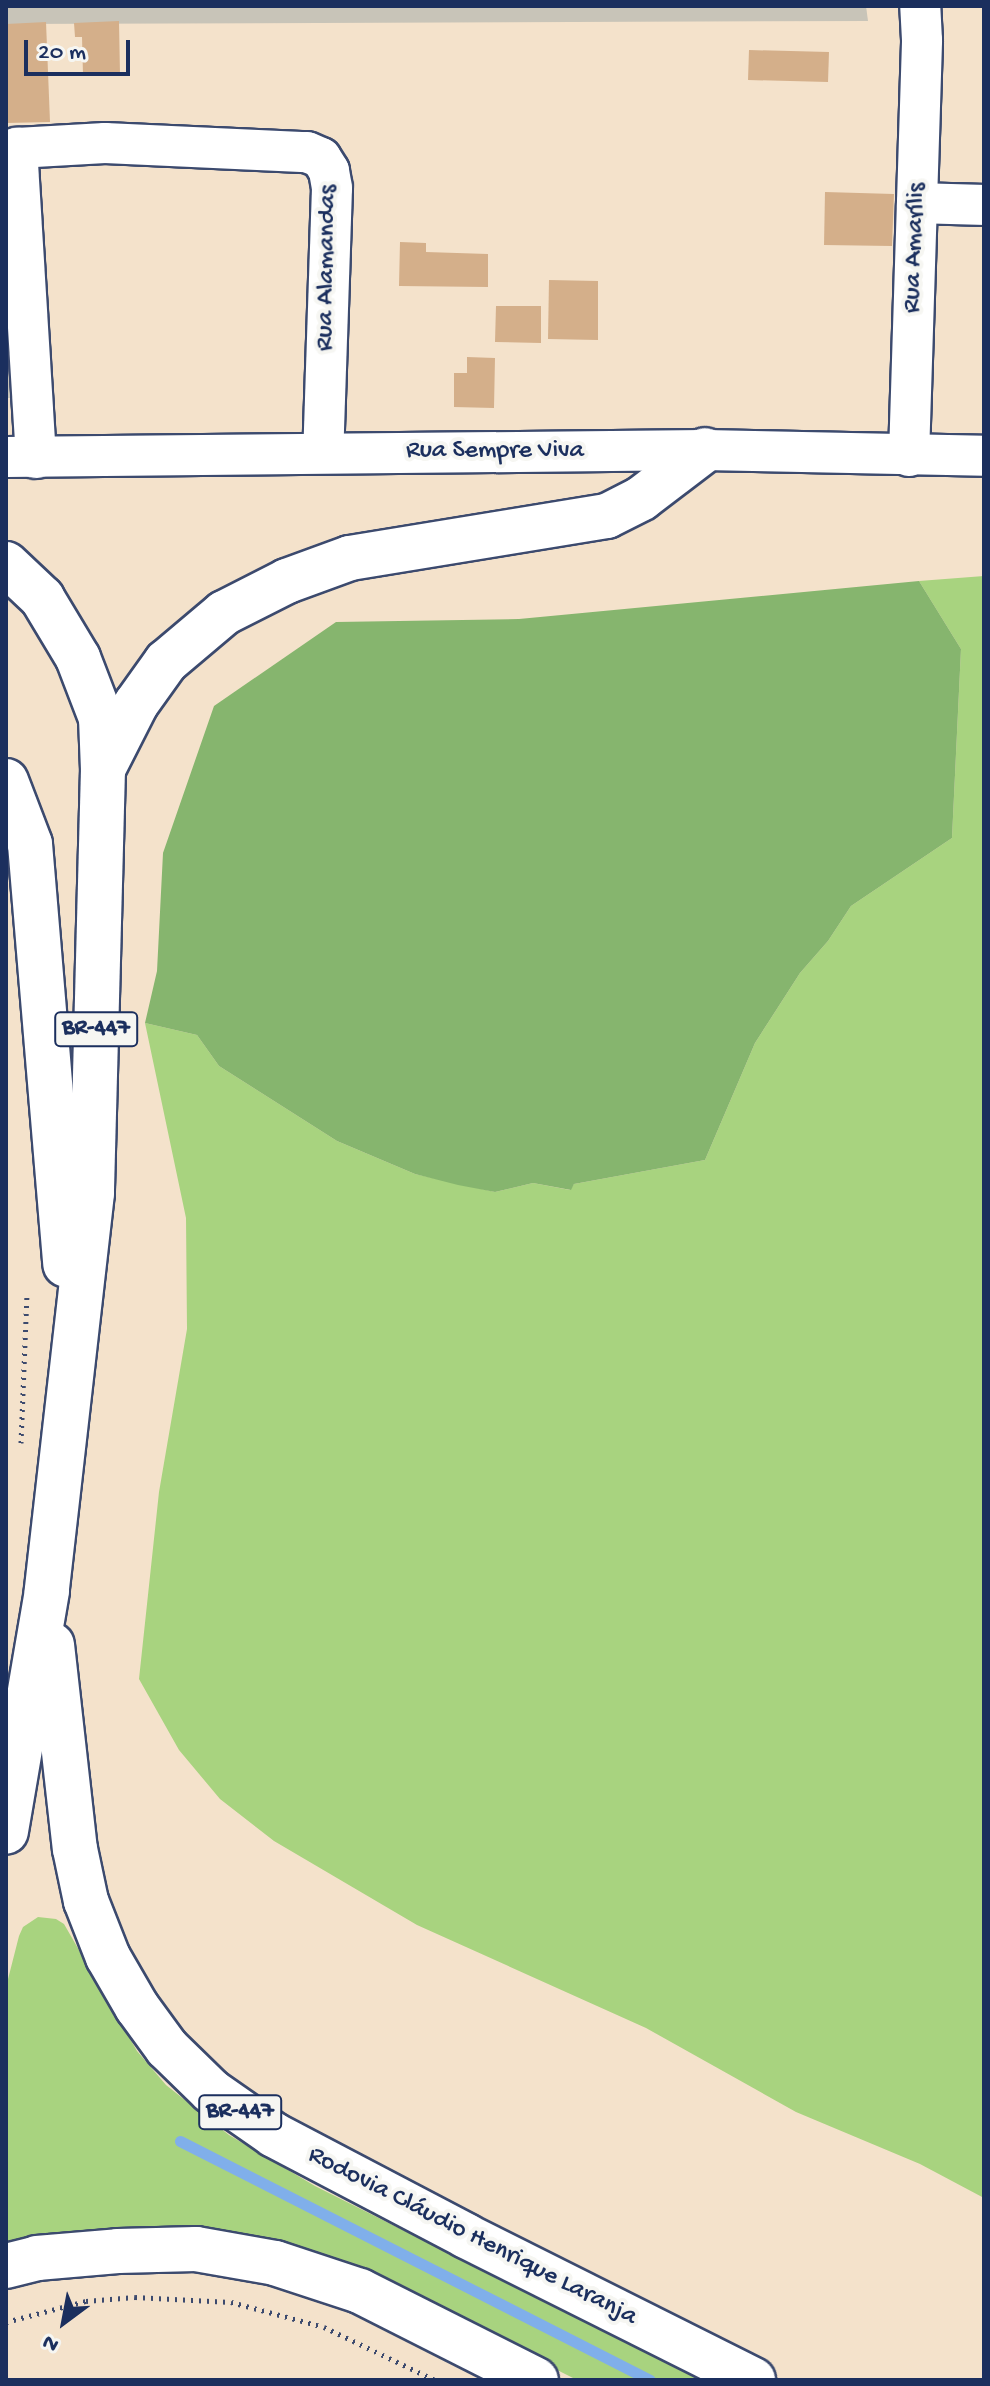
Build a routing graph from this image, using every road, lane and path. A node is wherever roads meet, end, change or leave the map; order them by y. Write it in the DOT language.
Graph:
graph roads {
  1 [pos="921,23"];
  2 [pos="917,203"];
  3 [pos="984,205"];
  4 [pos="705,450"];
  5 [pos="323,453"];
  6 [pos="909,456"];
  7 [pos="984,456"];
  8 [pos="21,458"];
  9 [pos="6,564"];
  10 [pos="103,769"];
  11 [pos="6,781"];
  12 [pos="77,1351"];
  13 [pos="47,1591"];
  14 [pos="6,1832"];
  15 [pos="6,2266"];
  16 [pos="6,2322"];
  17 [pos="435,2380"];
  18 [pos="536,2380"];
  19 [pos="753,2380"];
  1 -- 2 [label="street, Rua Amarílis"];
  2 -- 3 [label="street"];
  2 -- 6 [label="street, Rua Amarílis"];
  4 -- 5 [label="street, Rua Sempre Viva"];
  4 -- 6 [label="street, Rua Sempre Viva"];
  4 -- 10 [label="main road"];
  5 -- 8 [label="street, Rua Sempre Viva"];
  5 -- 8 [label="street, Rua Alamandas"];
  6 -- 7 [label="street, Rua Sempre Viva"];
  9 -- 10 [label="main road, BR-447"];
  10 -- 12 [label="main road, BR-447"];
  11 -- 12 [label="main road, BR-447"];
  12 -- 13 [label="main road, BR-447"];
  13 -- 14 [label="main road, BR-447"];
  13 -- 19 [label="main road, Rodovia Cláudio Henrique Laranja / BR-447"];
  15 -- 18 [label="main road"];
  16 -- 17 [label="path"];
}
